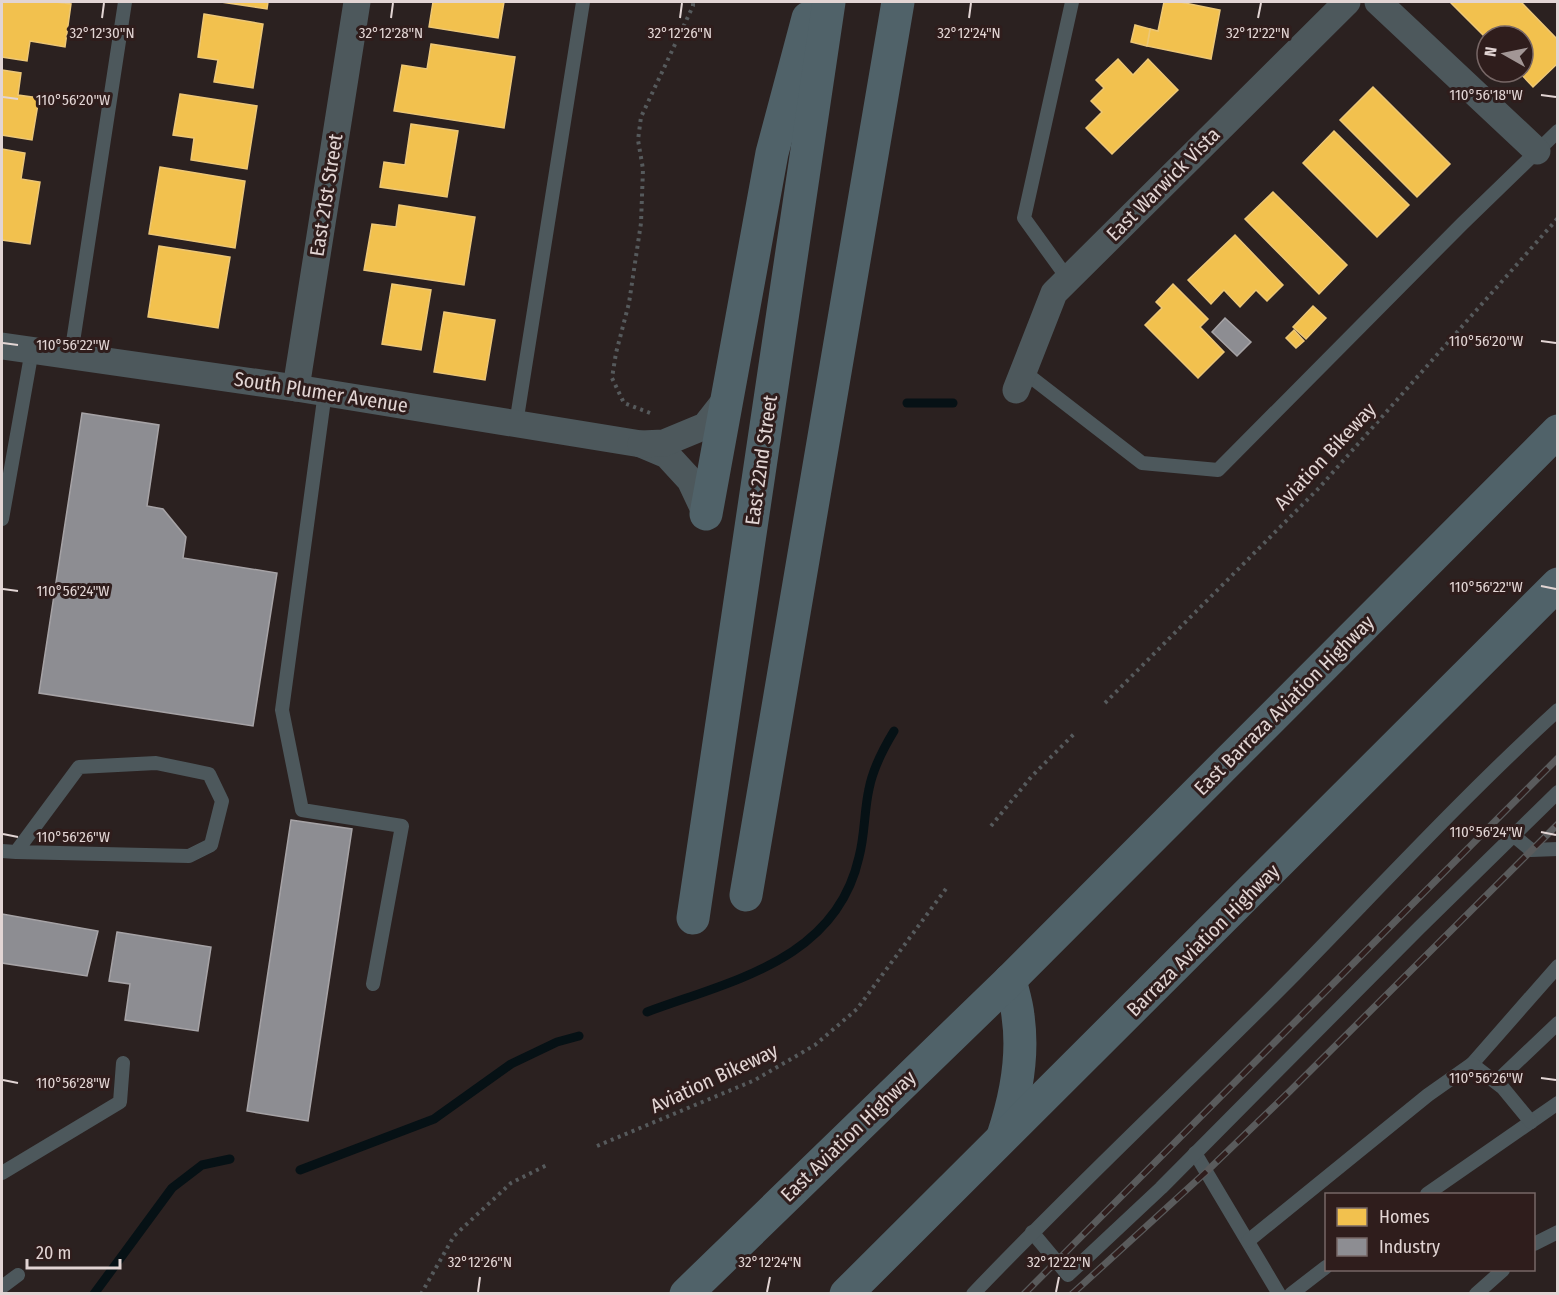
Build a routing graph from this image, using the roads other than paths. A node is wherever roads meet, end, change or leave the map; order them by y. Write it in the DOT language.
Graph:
graph roads {
  1 [pos="125,2"];
  2 [pos="357,2"];
  3 [pos="583,2"];
  4 [pos="813,2"];
  5 [pos="829,2"];
  6 [pos="898,2"];
  7 [pos="1072,2"];
  8 [pos="1347,2"];
  9 [pos="1378,2"];
  10 [pos="1557,131"];
  11 [pos="1538,151"];
  12 [pos="1068,279"];
  13 [pos="2,346"];
  14 [pos="32,350"];
  15 [pos="71,355"];
  16 [pos="1019,381"];
  17 [pos="296,388"];
  18 [pos="325,392"];
  19 [pos="728,397"];
  20 [pos="516,424"];
  21 [pos="1557,431"];
  22 [pos="641,444"];
  23 [pos="706,514"];
  24 [pos="2,519"];
  25 [pos="1557,584"];
  26 [pos="1557,710"];
  27 [pos="1557,792"];
  28 [pos="1513,835"];
  29 [pos="1557,849"];
  30 [pos="8,851"];
  31 [pos="746,895"];
  32 [pos="693,918"];
  33 [pos="1557,966"];
  34 [pos="1010,980"];
  35 [pos="373,984"];
  36 [pos="1557,1023"];
  37 [pos="123,1062"];
  38 [pos="1472,1064"];
  39 [pos="1496,1082"];
  40 [pos="1557,1103"];
  41 [pos="1531,1122"];
  42 [pos="1003,1136"];
  43 [pos="1195,1154"];
  44 [pos="2,1173"];
  45 [pos="1428,1193"];
  46 [pos="1032,1232"];
  47 [pos="1557,1232"];
  48 [pos="1248,1241"];
  49 [pos="1535,1243"];
  50 [pos="1325,1268"];
  51 [pos="1501,1271"];
  52 [pos="18,1275"];
  53 [pos="2,1287"];
  54 [pos="686,1293"];
  55 [pos="846,1293"];
  56 [pos="973,1293"];
  57 [pos="1279,1293"];
  58 [pos="1291,1293"];
  59 [pos="1476,1293"];
  1 -- 15 [label="lane"];
  2 -- 17 [label="street, East 21st Street"];
  3 -- 20 [label="lane"];
  4 -- 19 [label="main road"];
  5 -- 32 [label="main road, East 22nd Street"];
  6 -- 31 [label="main road"];
  7 -- 12 [label="lane"];
  8 -- 12 [label="street, East Warwick Vista"];
  9 -- 11 [label="street"];
  10 -- 11 [label="lane"];
  11 -- 16 [label="lane"];
  12 -- 16 [label="street, East Warwick Vista"];
  13 -- 14 [label="street, South Plumer Avenue"];
  14 -- 15 [label="street, South Plumer Avenue"];
  14 -- 24 [label="lane"];
  15 -- 17 [label="street, South Plumer Avenue"];
  17 -- 18 [label="street, South Plumer Avenue"];
  18 -- 20 [label="street, South Plumer Avenue"];
  18 -- 35 [label="lane"];
  19 -- 22 [label="street, South Plumer Avenue"];
  19 -- 23 [label="main road"];
  20 -- 22 [label="street, South Plumer Avenue"];
  21 -- 34 [label="main road, East Barraza Aviation Highway"];
  22 -- 23 [label="street, South Plumer Avenue"];
  25 -- 42 [label="main road, Barraza Aviation Highway"];
  26 -- 46 [label="lane"];
  27 -- 28 [label="lane"];
  28 -- 29 [label="lane"];
  28 -- 43 [label="lane"];
  30 -- 30 [label="lane"];
  33 -- 38 [label="lane"];
  34 -- 42 [label="main road"];
  34 -- 54 [label="main road, East Aviation Highway"];
  36 -- 39 [label="lane"];
  37 -- 44 [label="lane"];
  38 -- 39 [label="lane"];
  38 -- 48 [label="lane"];
  39 -- 41 [label="lane"];
  40 -- 41 [label="lane"];
  41 -- 45 [label="lane"];
  42 -- 55 [label="main road, Barraza Aviation Highway"];
  43 -- 46 [label="lane"];
  43 -- 48 [label="lane"];
  46 -- 56 [label="lane"];
  47 -- 49 [label="lane"];
  48 -- 57 [label="lane"];
  50 -- 58 [label="lane"];
  51 -- 59 [label="lane"];
  52 -- 53 [label="lane"];
}
